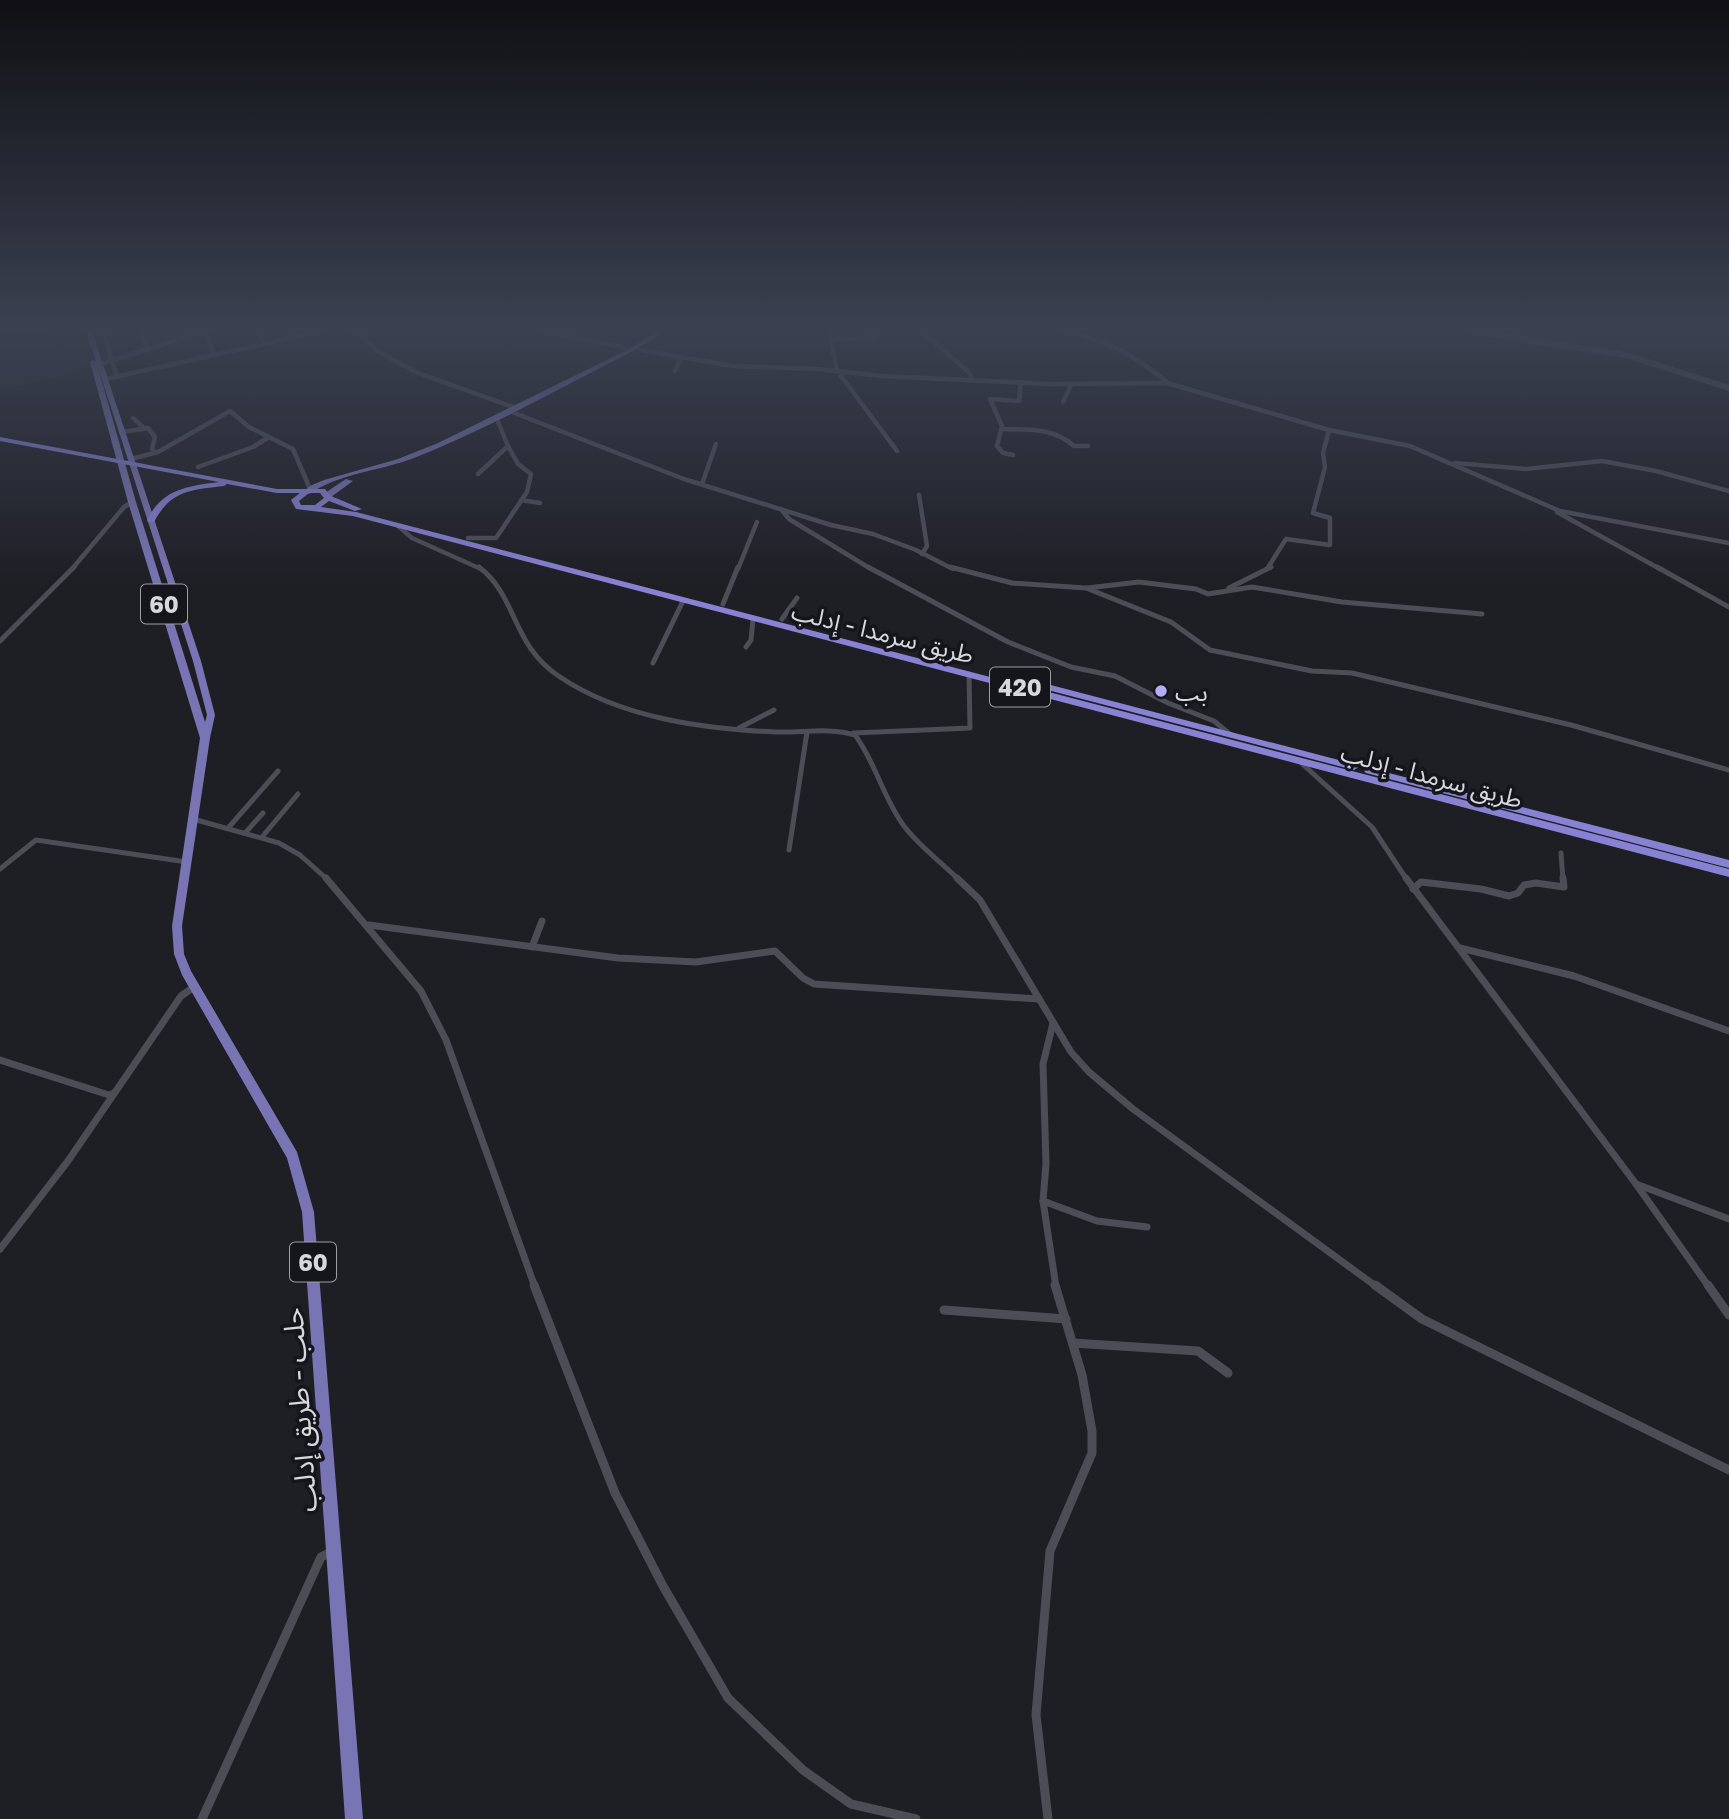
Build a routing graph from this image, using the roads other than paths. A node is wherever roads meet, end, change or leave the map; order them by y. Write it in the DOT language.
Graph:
graph roads {
  1 [pos="107,416"];
  2 [pos="118,416"];
  3 [pos="220,416"];
  4 [pos="236,416"];
  5 [pos="501,416"];
  6 [pos="503,416"];
  7 [pos="528,416"];
  8 [pos="871,416"];
  9 [pos="996,416"];
  10 [pos="1281,416"];
  11 [pos="133,418"];
  12 [pos="497,419"];
  13 [pos="143,427"];
  14 [pos="1001,429"];
  15 [pos="471,430"];
  16 [pos="1329,430"];
  17 [pos="123,432"];
  18 [pos="269,438"];
  19 [pos="0,441"];
  20 [pos="716,444"];
  21 [pos="508,446"];
  22 [pos="1088,446"];
  23 [pos="897,451"];
  24 [pos="155,453"];
  25 [pos="1013,455"];
  26 [pos="131,460"];
  27 [pos="1450,463"];
  28 [pos="198,467"];
  29 [pos="478,474"];
  30 [pos="224,484"];
  31 [pos="702,484"];
  32 [pos="307,491"];
  33 [pos="1729,491"];
  34 [pos="919,495"];
  35 [pos="328,496"];
  36 [pos="521,500"];
  37 [pos="132,502"];
  38 [pos="540,503"];
  39 [pos="296,505"];
  40 [pos="1546,506"];
  41 [pos="780,507"];
  42 [pos="310,508"];
  43 [pos="151,520"];
  44 [pos="757,522"];
  45 [pos="140,524"];
  46 [pos="398,526"];
  47 [pos="468,538"];
  48 [pos="1729,543"];
  49 [pos="922,554"];
  50 [pos="1086,588"];
  51 [pos="1224,591"];
  52 [pos="797,598"];
  53 [pos="682,601"];
  54 [pos="723,604"];
  55 [pos="1729,607"];
  56 [pos="1482,614"];
  57 [pos="753,619"];
  58 [pos="782,620"];
  59 [pos="0,641"];
  60 [pos="746,647"];
  61 [pos="653,663"];
  62 [pos="969,674"];
  63 [pos="1089,701"];
  64 [pos="774,710"];
  65 [pos="737,729"];
  66 [pos="807,732"];
  67 [pos="849,732"];
  68 [pos="1231,734"];
  69 [pos="205,738"];
  70 [pos="1298,760"];
  71 [pos="1729,770"];
  72 [pos="278,771"];
  73 [pos="1373,776"];
  74 [pos="298,794"];
  75 [pos="263,813"];
  76 [pos="193,819"];
  77 [pos="229,827"];
  78 [pos="246,832"];
  79 [pos="262,837"];
  80 [pos="789,850"];
  81 [pos="1561,853"];
  82 [pos="187,862"];
  83 [pos="1729,864"];
  84 [pos="0,869"];
  85 [pos="1729,873"];
  86 [pos="1413,889"];
  87 [pos="542,921"];
  88 [pos="369,925"];
  89 [pos="532,947"];
  90 [pos="1458,947"];
  91 [pos="194,987"];
  92 [pos="1038,999"];
  93 [pos="1053,1023"];
  94 [pos="1729,1031"];
  95 [pos="0,1060"];
  96 [pos="116,1093"];
  97 [pos="1636,1184"];
  98 [pos="1043,1201"];
  99 [pos="1729,1219"];
  100 [pos="1147,1227"];
  101 [pos="0,1249"];
  102 [pos="944,1310"];
  103 [pos="1729,1315"];
  104 [pos="1066,1319"];
  105 [pos="1073,1343"];
  106 [pos="1228,1373"];
  107 [pos="1729,1470"];
  108 [pos="333,1551"];
  109 [pos="202,1819"];
  110 [pos="354,1819"];
  111 [pos="916,1819"];
  112 [pos="1048,1819"];
  1 -- 37 [label="main road, حلب - طريق إدلب / 60"];
  2 -- 17 [label="main road"];
  3 -- 24 [label="street"];
  4 -- 18 [label="street"];
  5 -- 15 [label="main road"];
  6 -- 12 [label="main road"];
  7 -- 31 [label="street"];
  8 -- 23 [label="street"];
  9 -- 14 [label="street"];
  10 -- 16 [label="street"];
  11 -- 13 [label="street"];
  12 -- 15 [label="main road"];
  12 -- 21 [label="street"];
  13 -- 17 [label="street"];
  13 -- 24 [label="street"];
  14 -- 22 [label="street"];
  14 -- 25 [label="street"];
  15 -- 32 [label="main road"];
  15 -- 35 [label="main road"];
  16 -- 27 [label="street"];
  16 -- 51 [label="street"];
  17 -- 26 [label="main road"];
  18 -- 28 [label="street"];
  18 -- 32 [label="street"];
  19 -- 30 [label="highway"];
  19 -- 32 [label="highway, طريق سرمدا - إدلب"];
  20 -- 31 [label="street"];
  21 -- 29 [label="street"];
  21 -- 36 [label="street"];
  24 -- 26 [label="street"];
  26 -- 43 [label="main road, حلب - طريق إدلب / 60"];
  27 -- 33 [label="street"];
  27 -- 40 [label="street"];
  30 -- 39 [label="highway"];
  30 -- 43 [label="highway"];
  31 -- 41 [label="street"];
  32 -- 35 [label="highway, طريق سرمدا - إدلب"];
  32 -- 39 [label="highway"];
  34 -- 49 [label="street"];
  35 -- 42 [label="highway"];
  35 -- 47 [label="highway, طريق سرمدا - إدلب / 420"];
  36 -- 38 [label="street"];
  36 -- 47 [label="street"];
  37 -- 45 [label="main road, حلب - طريق إدلب / 60"];
  37 -- 59 [label="street"];
  39 -- 42 [label="highway, طريق سرمدا - إدلب"];
  40 -- 48 [label="street"];
  40 -- 55 [label="street"];
  41 -- 49 [label="street"];
  41 -- 68 [label="street"];
  42 -- 46 [label="highway, طريق سرمدا - إدلب / 420"];
  43 -- 45 [label="main road"];
  43 -- 69 [label="main road, حلب - طريق إدلب / 60"];
  44 -- 54 [label="street"];
  45 -- 69 [label="main road, حلب - طريق إدلب / 60"];
  46 -- 53 [label="highway, طريق سرمدا - إدلب / 420"];
  46 -- 65 [label="street"];
  47 -- 54 [label="highway, طريق سرمدا - إدلب / 420"];
  49 -- 50 [label="street"];
  50 -- 51 [label="street"];
  50 -- 71 [label="street"];
  51 -- 56 [label="street"];
  52 -- 58 [label="street"];
  53 -- 57 [label="highway, طريق سرمدا - إدلب / 420"];
  53 -- 61 [label="street"];
  54 -- 58 [label="highway, طريق سرمدا - إدلب / 420"];
  57 -- 60 [label="street"];
  57 -- 62 [label="highway, طريق سرمدا - إدلب / 420"];
  58 -- 63 [label="highway, طريق سرمدا - إدلب / 420"];
  62 -- 63 [label="highway, طريق سرمدا - إدلب / 420"];
  62 -- 67 [label="street"];
  63 -- 68 [label="highway, طريق سرمدا - إدلب / 420"];
  63 -- 70 [label="highway, طريق سرمدا - إدلب / 420"];
  64 -- 65 [label="street"];
  65 -- 66 [label="street"];
  66 -- 67 [label="street"];
  66 -- 80 [label="street"];
  67 -- 92 [label="street"];
  68 -- 73 [label="highway, طريق سرمدا - إدلب / 420"];
  69 -- 76 [label="main road, حلب - طريق إدلب / 60"];
  70 -- 73 [label="highway, طريق سرمدا - إدلب / 420"];
  70 -- 86 [label="street"];
  72 -- 77 [label="street"];
  73 -- 83 [label="highway, طريق سرمدا - إدلب / 420"];
  73 -- 85 [label="highway, طريق سرمدا - إدلب / 420"];
  74 -- 79 [label="street"];
  75 -- 78 [label="street"];
  76 -- 77 [label="street"];
  76 -- 82 [label="main road, حلب - طريق إدلب / 60"];
  77 -- 78 [label="street"];
  78 -- 79 [label="street"];
  79 -- 88 [label="street"];
  81 -- 86 [label="street"];
  82 -- 84 [label="street"];
  82 -- 91 [label="main road, حلب - طريق إدلب / 60"];
  86 -- 90 [label="street"];
  87 -- 89 [label="street"];
  88 -- 89 [label="street"];
  88 -- 111 [label="street"];
  89 -- 92 [label="street"];
  90 -- 94 [label="street"];
  90 -- 97 [label="street"];
  91 -- 96 [label="street"];
  91 -- 108 [label="main road, حلب - طريق إدلب / 60"];
  92 -- 93 [label="street"];
  93 -- 98 [label="street"];
  93 -- 107 [label="street"];
  95 -- 96 [label="street"];
  96 -- 101 [label="street"];
  97 -- 99 [label="street"];
  97 -- 103 [label="street"];
  98 -- 100 [label="street"];
  98 -- 104 [label="street"];
  102 -- 104 [label="street"];
  104 -- 105 [label="street"];
  105 -- 106 [label="street"];
  105 -- 112 [label="street"];
  108 -- 109 [label="street"];
  108 -- 110 [label="main road, حلب - طريق إدلب / 60"];
}
